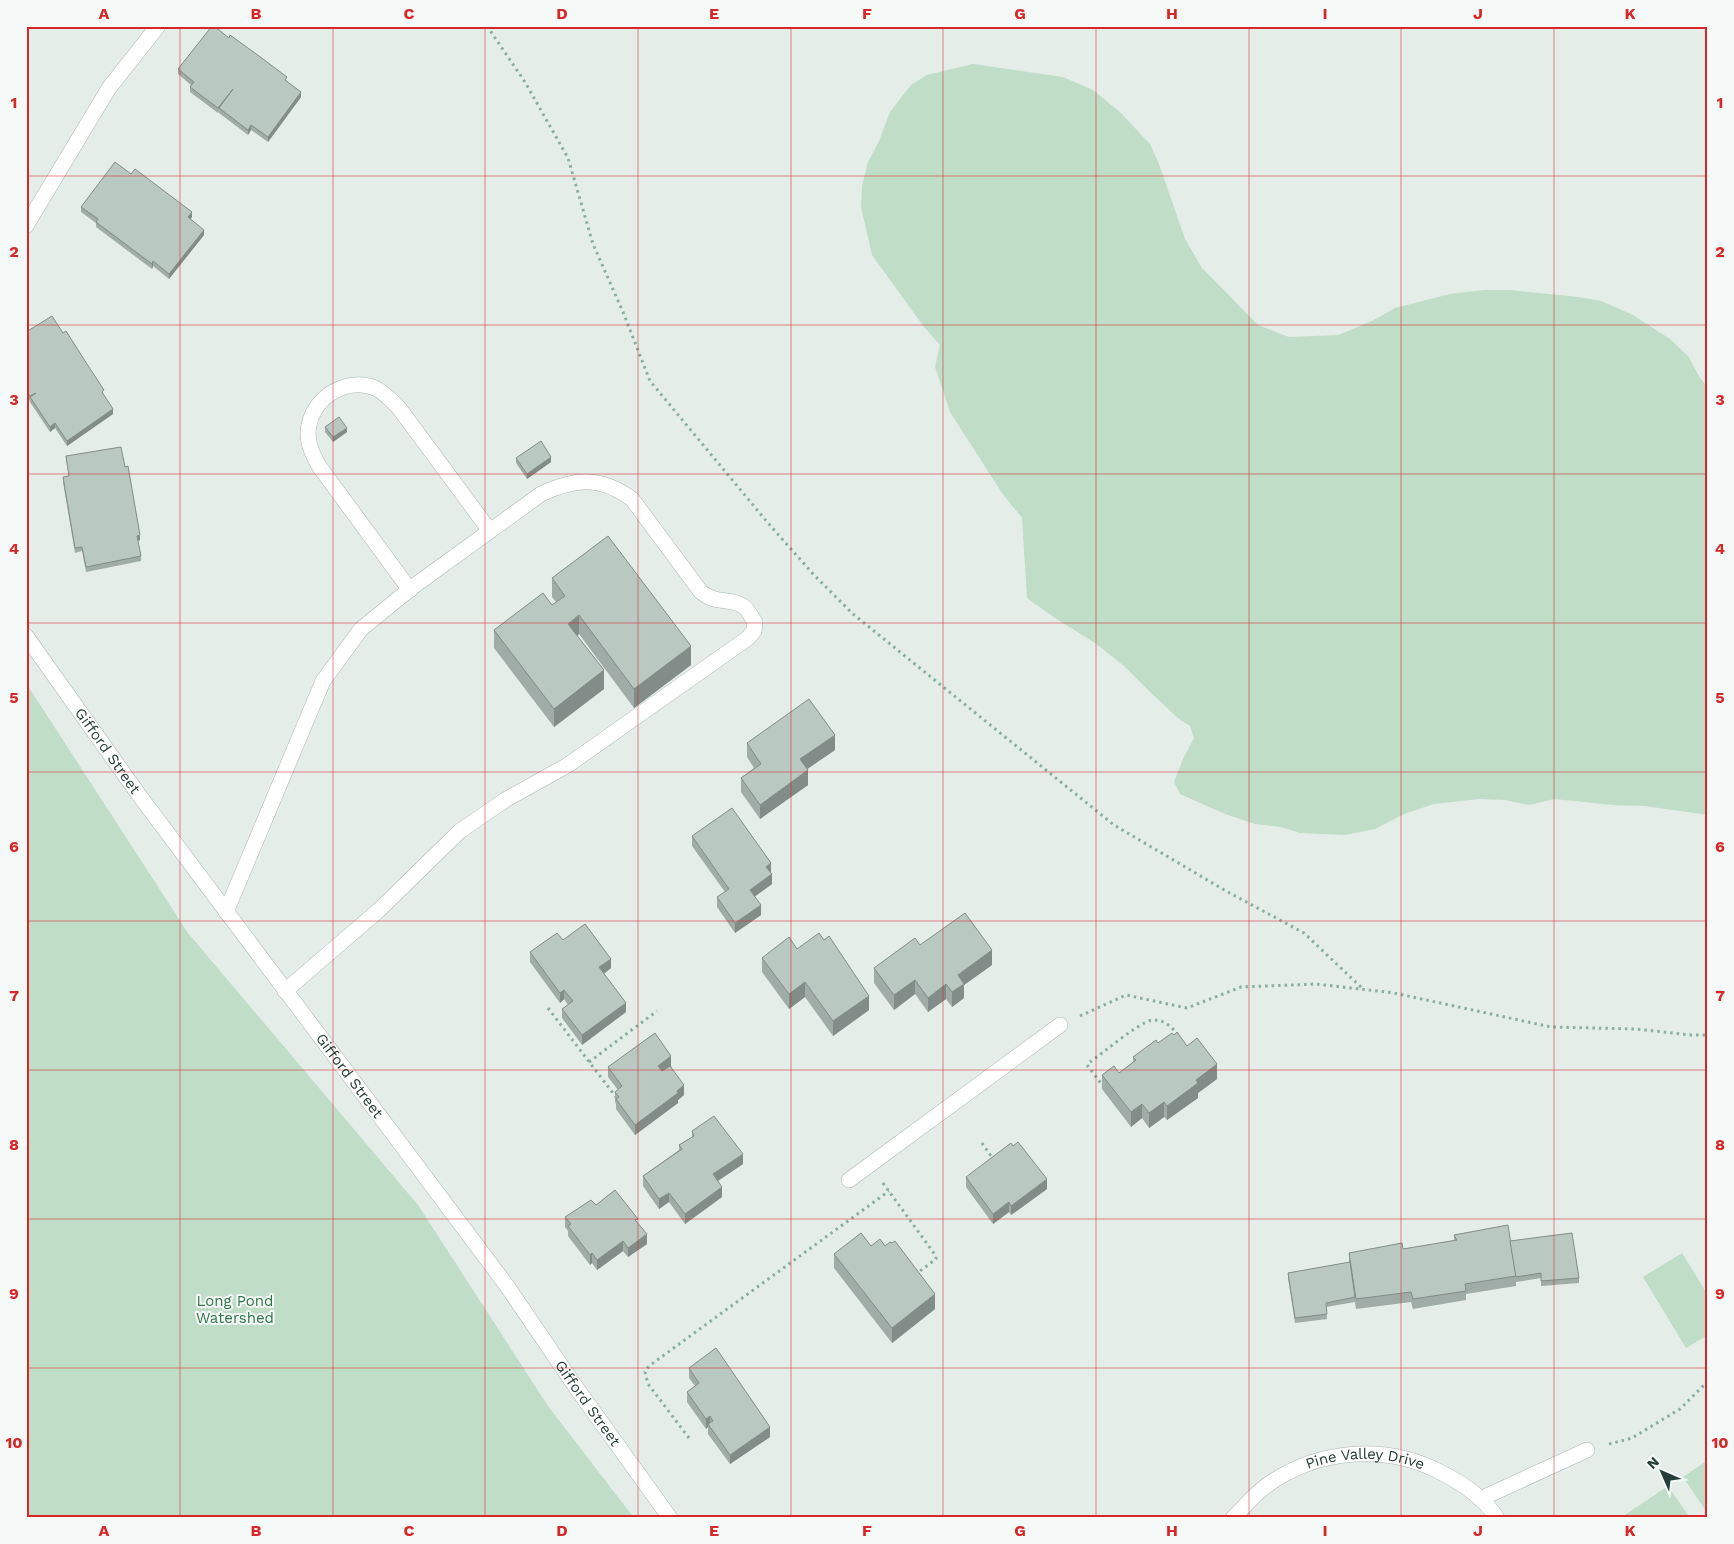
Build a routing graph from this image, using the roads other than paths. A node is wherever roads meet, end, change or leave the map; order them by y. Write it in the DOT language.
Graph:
graph roads {
  1 [pos="158,26"];
  2 [pos="26,226"];
  3 [pos="490,531"];
  4 [pos="410,590"];
  5 [pos="26,636"];
  6 [pos="226,912"];
  7 [pos="285,991"];
  8 [pos="1060,1025"];
  9 [pos="849,1180"];
  10 [pos="1587,1450"];
  11 [pos="1480,1499"];
  12 [pos="670,1518"];
  13 [pos="1233,1518"];
  14 [pos="1497,1518"];
  1 -- 2 [label="main road"];
  3 -- 4 [label="main road"];
  3 -- 4 [label="main road"];
  3 -- 7 [label="main road"];
  4 -- 6 [label="main road"];
  5 -- 6 [label="main road, Gifford Street"];
  6 -- 7 [label="main road, Gifford Street"];
  7 -- 12 [label="main road, Gifford Street"];
  8 -- 9 [label="main road"];
  10 -- 11 [label="main road"];
  11 -- 13 [label="main road, Pine Valley Drive"];
  11 -- 14 [label="main road, Pine Valley Drive"];
}
